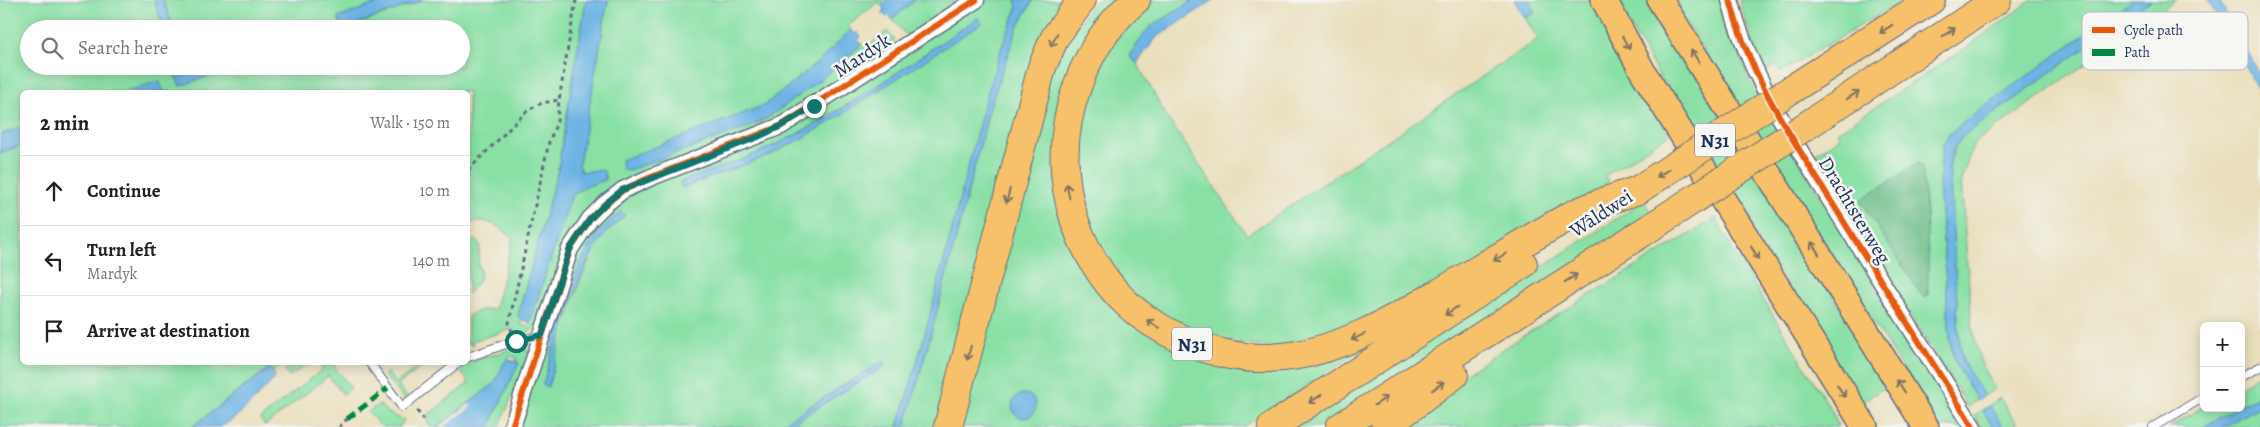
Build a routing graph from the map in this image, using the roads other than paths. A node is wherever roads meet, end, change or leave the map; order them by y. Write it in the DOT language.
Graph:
graph roads {
  1 [pos="976,0"];
  2 [pos="1082,0"];
  3 [pos="1136,0"];
  4 [pos="1604,0"];
  5 [pos="1660,0"];
  6 [pos="1730,0"];
  7 [pos="1931,0"];
  8 [pos="1997,0"];
  9 [pos="1638,190"];
  10 [pos="1530,304"];
  11 [pos="542,335"];
  12 [pos="470,356"];
  13 [pos="371,365"];
  14 [pos="454,365"];
  15 [pos="2260,367"];
  16 [pos="2245,375"];
  17 [pos="2200,399"];
  18 [pos="512,427"];
  19 [pos="948,427"];
  20 [pos="1272,427"];
  21 [pos="1340,427"];
  22 [pos="1385,427"];
  23 [pos="1864,427"];
  24 [pos="1926,427"];
  25 [pos="1973,427"];
  26 [pos="2153,427"];
  1 -- 11 [label="street, Mardyk"];
  2 -- 19 [label="highway, one-way"];
  9 -- 3 [label="highway, N31, one-way"];
  4 -- 23 [label="main road, one-way"];
  24 -- 5 [label="main road, one-way"];
  6 -- 25 [label="street, Drachtsterweg"];
  7 -- 9 [label="highway, Wâldwei / N31, one-way, bridge"];
  10 -- 8 [label="highway, Wâldwei / N31, one-way, bridge"];
  9 -- 20 [label="highway, Wâldwei / N31, one-way"];
  21 -- 10 [label="highway, Wâldwei / N31, one-way"];
  22 -- 10 [label="highway, N31, one-way"];
  11 -- 12 [label="lane"];
  11 -- 18 [label="street, Mardyk"];
  13 -- 14 [label="lane"];
  15 -- 16 [label="lane"];
  17 -- 26 [label="lane"];
}
